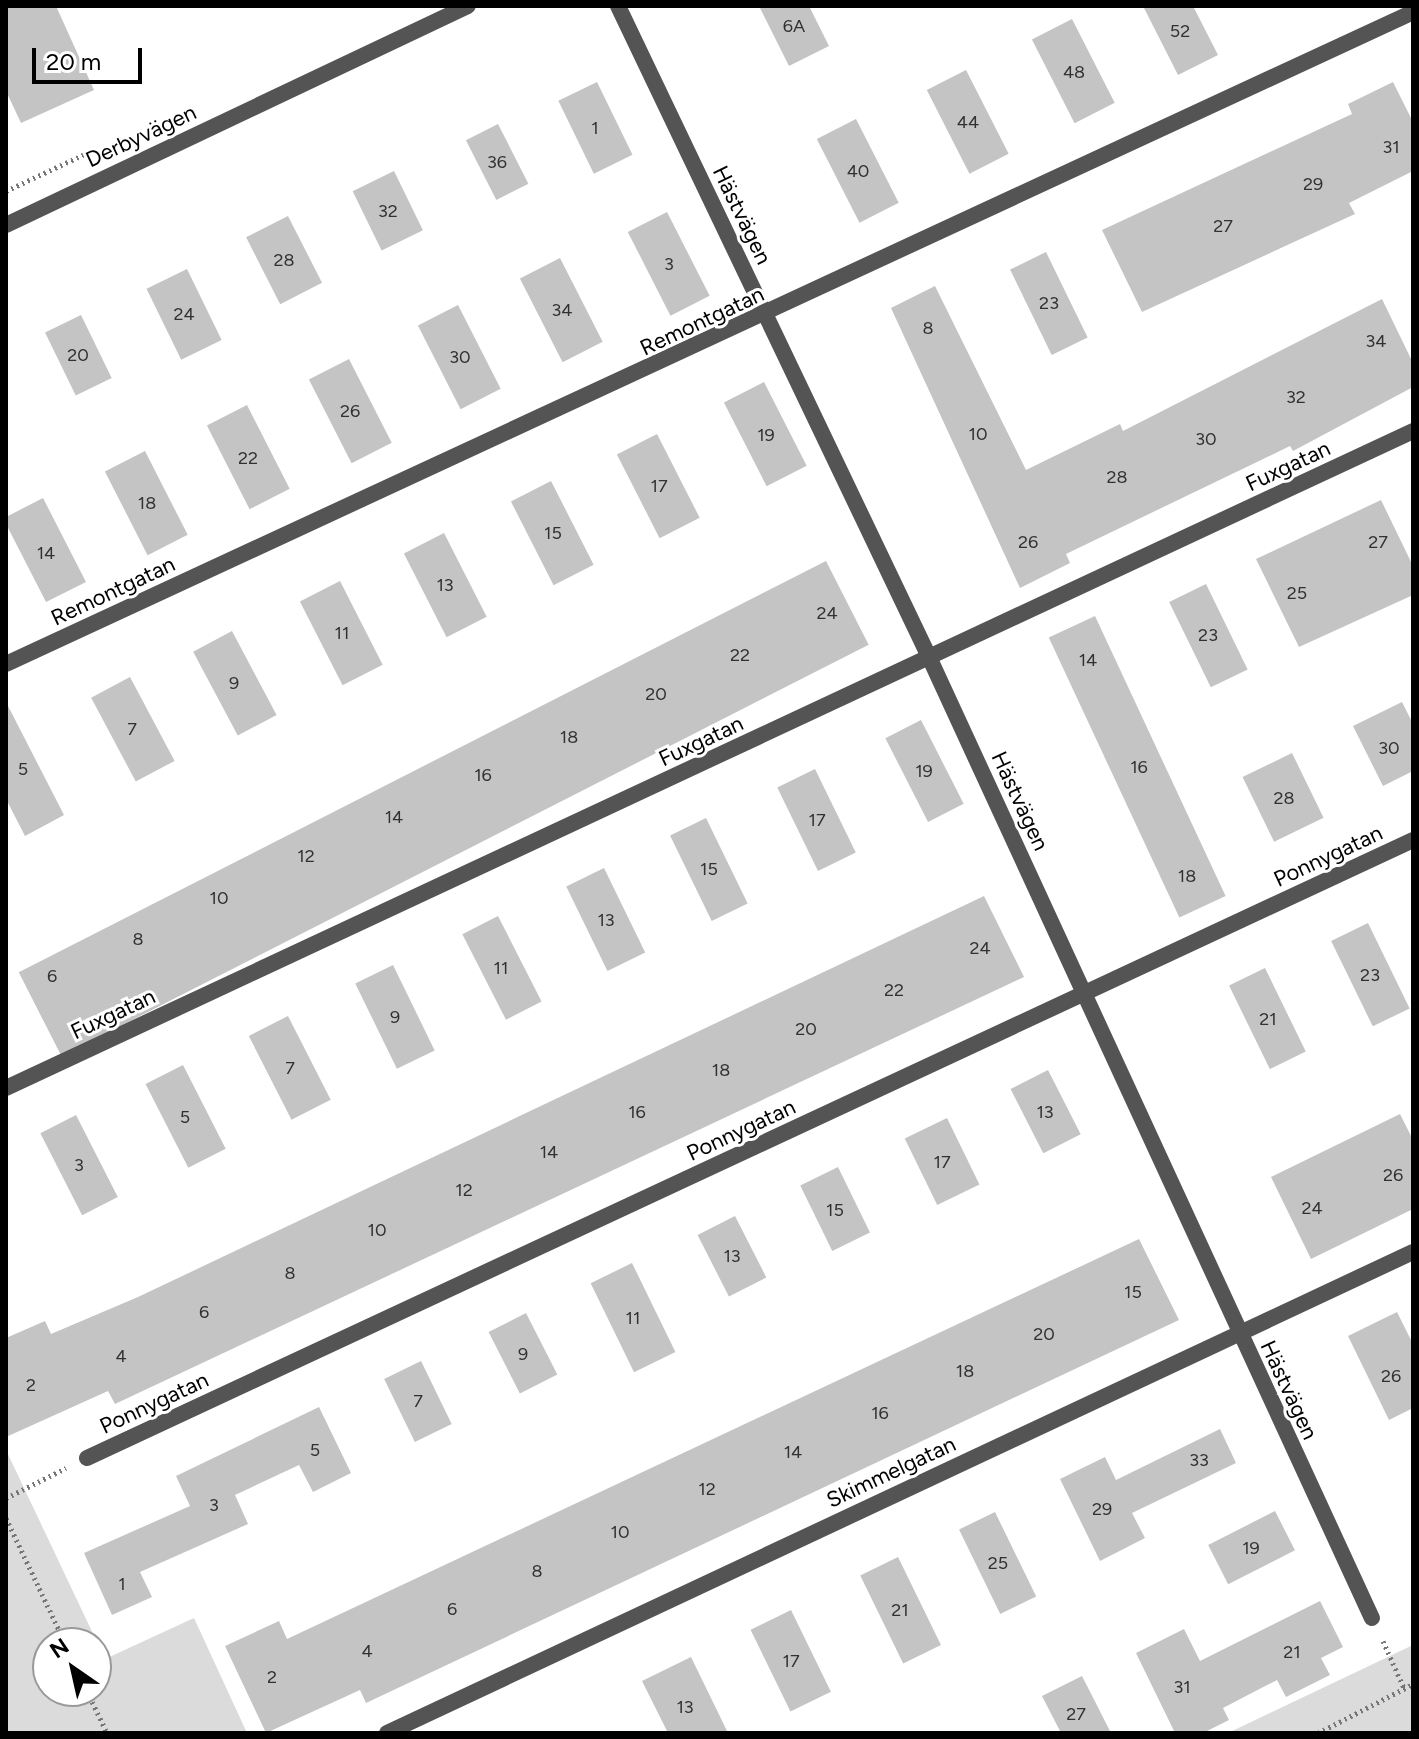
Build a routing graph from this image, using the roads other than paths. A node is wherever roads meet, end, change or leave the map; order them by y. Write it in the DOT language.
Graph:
graph roads {
  1 [pos="468,6"];
  2 [pos="618,6"];
  3 [pos="1413,12"];
  4 [pos="6,225"];
  5 [pos="766,316"];
  6 [pos="1413,431"];
  7 [pos="930,659"];
  8 [pos="6,664"];
  9 [pos="1413,840"];
  10 [pos="1085,995"];
  11 [pos="6,1088"];
  12 [pos="1413,1252"];
  13 [pos="1238,1333"];
  14 [pos="87,1458"];
  15 [pos="1372,1618"];
  16 [pos="387,1733"];
  1 -- 4 [label="street, Derbyvägen"];
  2 -- 5 [label="street, Hästvägen"];
  3 -- 5 [label="street, Remontgatan"];
  5 -- 7 [label="street, Hästvägen"];
  5 -- 8 [label="street, Remontgatan"];
  6 -- 7 [label="street, Fuxgatan"];
  7 -- 10 [label="street, Hästvägen"];
  7 -- 11 [label="street, Fuxgatan"];
  9 -- 10 [label="street, Ponnygatan"];
  10 -- 13 [label="street, Hästvägen"];
  10 -- 14 [label="street, Ponnygatan"];
  12 -- 13 [label="street, Skimmelgatan"];
  13 -- 15 [label="street, Hästvägen"];
  13 -- 16 [label="street, Skimmelgatan"];
}
